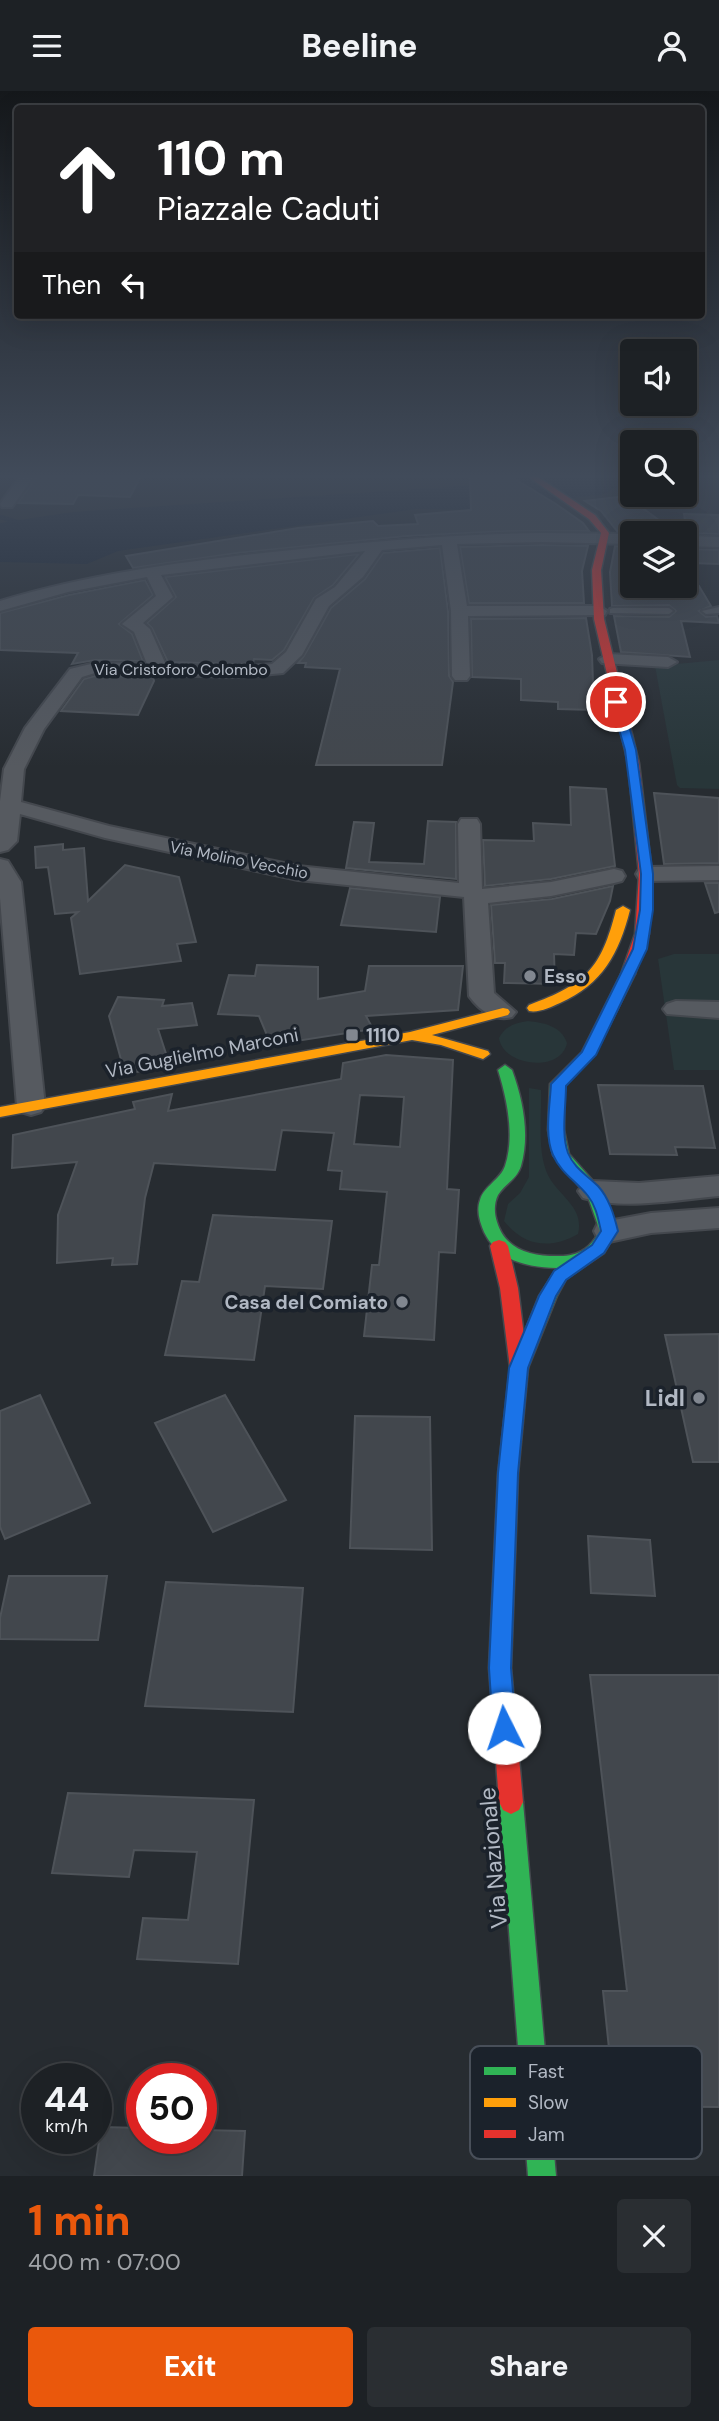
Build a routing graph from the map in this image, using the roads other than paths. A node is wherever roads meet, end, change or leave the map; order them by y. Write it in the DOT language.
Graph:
graph roads {
  1 [pos="148,572"];
  2 [pos="150,572"];
  3 [pos="358,572"];
  4 [pos="454,572"];
  5 [pos="596,572"];
  6 [pos="0,607"];
  7 [pos="719,610"];
  8 [pos="459,611"];
  9 [pos="606,611"];
  10 [pos="669,611"];
  11 [pos="706,611"];
  12 [pos="608,659"];
  13 [pos="668,662"];
  14 [pos="159,670"];
  15 [pos="461,676"];
  16 [pos="616,702"];
  17 [pos="616,762"];
  18 [pos="10,805"];
  19 [pos="469,824"];
  20 [pos="0,845"];
  21 [pos="0,866"];
  22 [pos="719,873"];
  23 [pos="628,880"];
  24 [pos="473,894"];
  25 [pos="534,1008"];
  26 [pos="676,1009"];
  27 [pos="719,1010"];
  28 [pos="503,1012"];
  29 [pos="559,1014"];
  30 [pos="580,1025"];
  31 [pos="411,1036"];
  32 [pos="590,1047"];
  33 [pos="483,1054"];
  34 [pos="575,1068"];
  35 [pos="505,1070"];
  36 [pos="522,1075"];
  37 [pos="542,1077"];
  38 [pos="31,1106"];
  39 [pos="0,1112"];
  40 [pos="719,1186"];
  41 [pos="593,1191"];
  42 [pos="719,1218"];
  43 [pos="609,1231"];
  44 [pos="499,1246"];
  45 [pos="582,1261"];
  46 [pos="519,1368"];
  47 [pos="531,2046"];
  1 -- 6 [label="street"];
  2 -- 14 [label="street"];
  3 -- 14 [label="street, Via Cristoforo Colombo"];
  4 -- 8 [label="street"];
  5 -- 9 [label="main road"];
  7 -- 11 [label="lane"];
  8 -- 9 [label="street"];
  8 -- 15 [label="street"];
  9 -- 10 [label="lane"];
  9 -- 12 [label="main road"];
  12 -- 13 [label="street"];
  12 -- 16 [label="main road"];
  14 -- 18 [label="street, Via Cristoforo Colombo"];
  16 -- 17 [label="main road"];
  16 -- 23 [label="main road"];
  18 -- 20 [label="street, Via Cristoforo Colombo"];
  18 -- 24 [label="street, Via Molino Vecchio"];
  19 -- 24 [label="street"];
  21 -- 38 [label="street"];
  22 -- 23 [label="street, Via Molino Vecchio"];
  23 -- 24 [label="street, Via Molino Vecchio"];
  23 -- 25 [label="main road"];
  23 -- 32 [label="main road"];
  24 -- 28 [label="street"];
  25 -- 28 [label="main road, Via Guglielmo Marconi"];
  25 -- 29 [label="main road"];
  26 -- 27 [label="street"];
  28 -- 31 [label="main road, Via Guglielmo Marconi"];
  28 -- 33 [label="main road"];
  30 -- 32 [label="main road"];
  31 -- 33 [label="main road, Via Guglielmo Marconi"];
  31 -- 38 [label="main road, Via Guglielmo Marconi"];
  32 -- 34 [label="main road"];
  33 -- 35 [label="main road, Via Guglielmo Marconi"];
  34 -- 37 [label="main road"];
  34 -- 41 [label="main road"];
  35 -- 36 [label="main road, Via Guglielmo Marconi"];
  35 -- 44 [label="main road, Via Nazionale"];
  38 -- 39 [label="main road, Via Guglielmo Marconi"];
  40 -- 41 [label="street"];
  41 -- 43 [label="main road"];
  42 -- 43 [label="street"];
  43 -- 45 [label="main road, Via Nazionale"];
  44 -- 45 [label="main road"];
  44 -- 46 [label="main road, Via Nazionale"];
  45 -- 46 [label="main road, Via Nazionale"];
  46 -- 47 [label="main road, Via Nazionale"];
}
